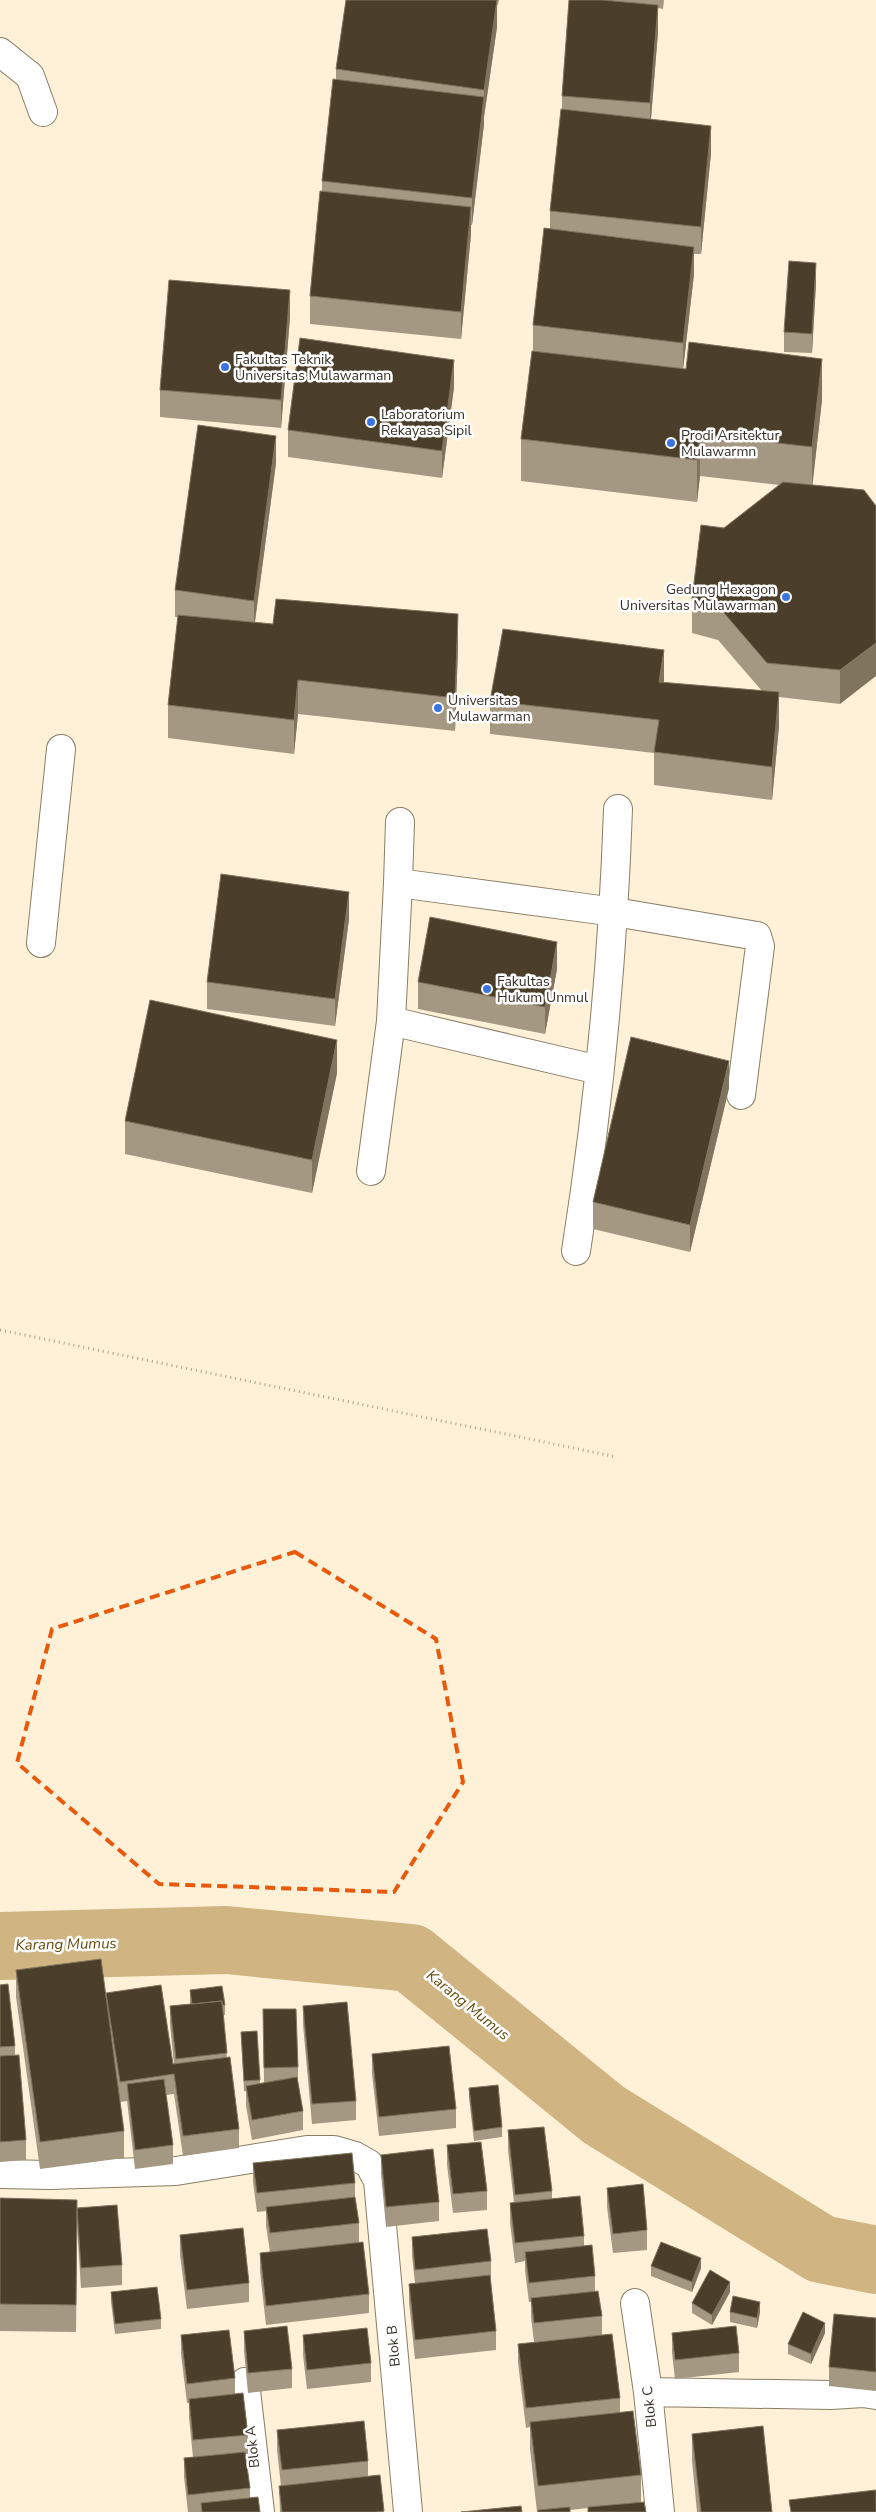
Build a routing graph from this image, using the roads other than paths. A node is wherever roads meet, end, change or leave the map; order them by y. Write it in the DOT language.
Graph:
graph roads {
  1 [pos="0,52"];
  2 [pos="43,112"];
  3 [pos="61,749"];
  4 [pos="618,809"];
  5 [pos="400,822"];
  6 [pos="398,883"];
  7 [pos="615,912"];
  8 [pos="40,943"];
  9 [pos="391,1022"];
  10 [pos="599,1070"];
  11 [pos="741,1095"];
  12 [pos="371,1171"];
  13 [pos="576,1251"];
  14 [pos="0,2174"];
  15 [pos="635,2303"];
  16 [pos="245,2382"];
  17 [pos="648,2392"];
  18 [pos="876,2395"];
  19 [pos="260,2512"];
  20 [pos="408,2512"];
  21 [pos="660,2512"];
  1 -- 2 [label="street"];
  3 -- 8 [label="street"];
  4 -- 7 [label="street"];
  5 -- 6 [label="street"];
  6 -- 7 [label="street"];
  6 -- 9 [label="street"];
  7 -- 10 [label="street"];
  7 -- 11 [label="street"];
  9 -- 10 [label="street"];
  9 -- 12 [label="street"];
  10 -- 13 [label="street"];
  14 -- 20 [label="street, Blok B"];
  15 -- 17 [label="street, Blok C"];
  16 -- 19 [label="street, Blok A"];
  17 -- 18 [label="street"];
  17 -- 21 [label="street, Blok C"];
}
